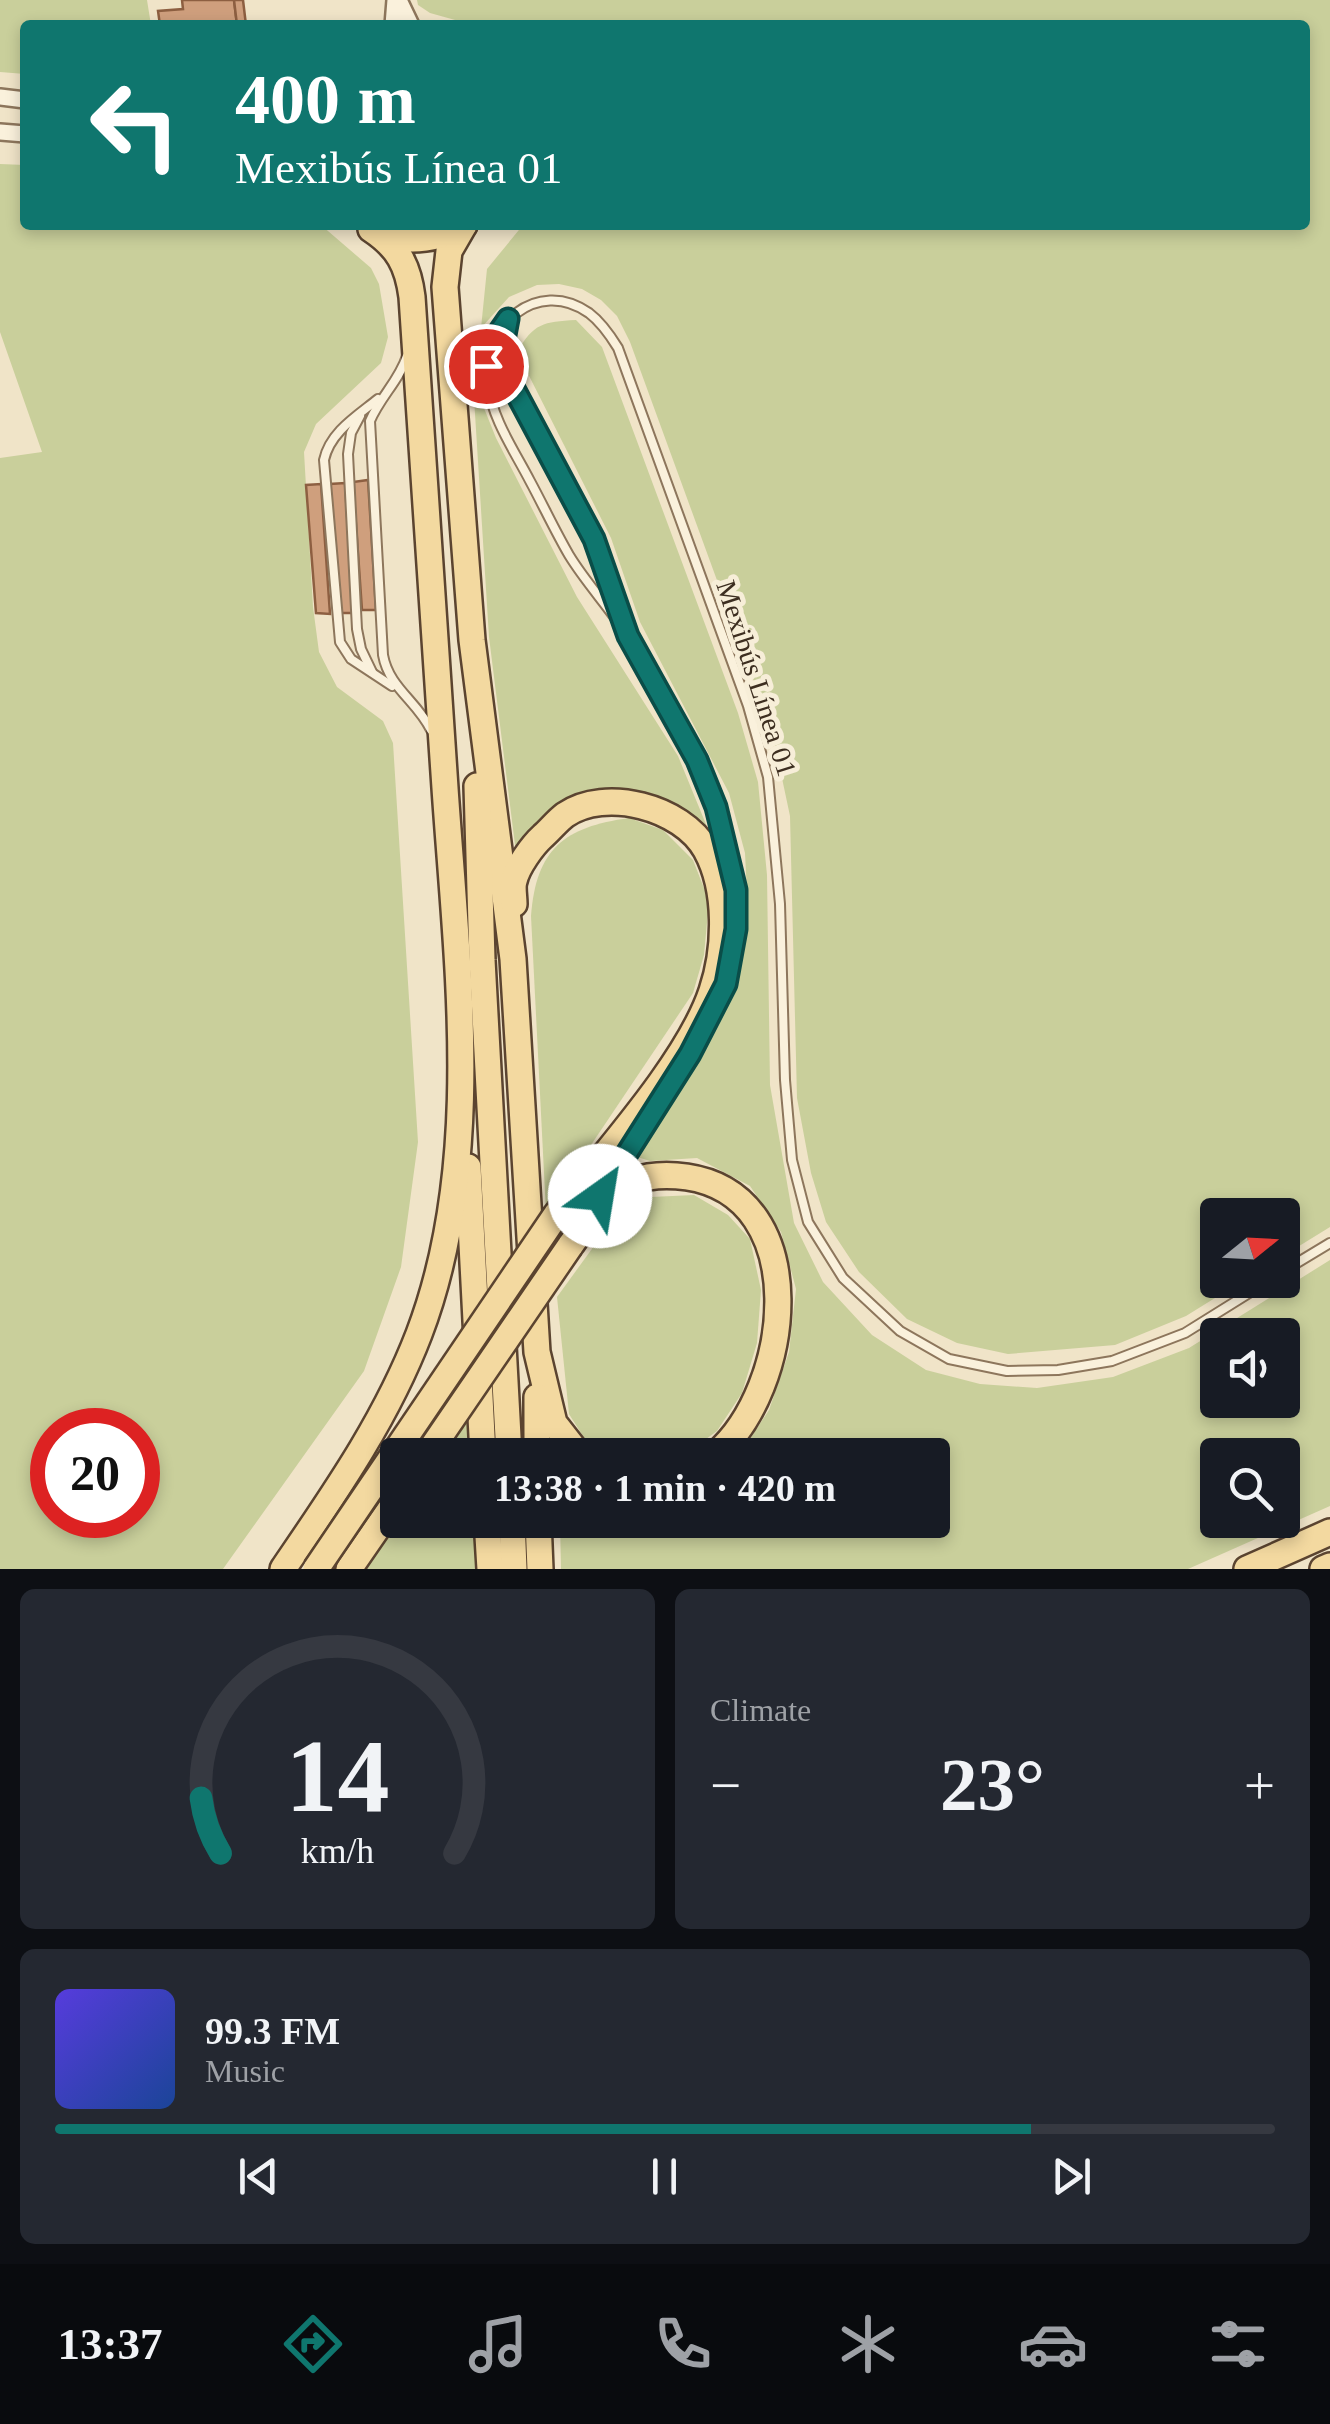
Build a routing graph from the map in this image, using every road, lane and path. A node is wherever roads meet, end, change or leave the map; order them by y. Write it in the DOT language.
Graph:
graph roads {
  1 [pos="372,230"];
  2 [pos="373,230"];
  3 [pos="455,230"];
  4 [pos="461,230"];
  5 [pos="508,319"];
  6 [pos="414,322"];
  7 [pos="390,390"];
  8 [pos="362,412"];
  9 [pos="628,636"];
  10 [pos="472,640"];
  11 [pos="374,674"];
  12 [pos="397,689"];
  13 [pos="444,778"];
  14 [pos="726,845"];
  15 [pos="722,952"];
  16 [pos="514,958"];
  17 [pos="461,1038"];
  18 [pos="1330,1242"];
  19 [pos="570,1246"];
  20 [pos="1300,1261"];
  21 [pos="1241,1298"];
  22 [pos="537,1352"];
  23 [pos="439,1438"];
  24 [pos="482,1438"];
  25 [pos="508,1438"];
  26 [pos="537,1438"];
  27 [pos="566,1438"];
  28 [pos="730,1438"];
  29 [pos="380,1524"];
  30 [pos="1330,1532"];
  31 [pos="487,1538"];
  32 [pos="513,1538"];
  33 [pos="539,1538"];
  34 [pos="283,1569"];
  35 [pos="316,1569"];
  36 [pos="349,1569"];
  37 [pos="490,1569"];
  38 [pos="514,1569"];
  39 [pos="540,1569"];
  40 [pos="1247,1569"];
  1 -- 6 [label="main road"];
  2 -- 3 [label="main road"];
  4 -- 10 [label="main road"];
  5 -- 9 [label="lane"];
  5 -- 9 [label="lane"];
  5 -- 21 [label="lane, Mexibús Línea 01"];
  6 -- 7 [label="lane"];
  6 -- 13 [label="main road"];
  7 -- 8 [label="lane"];
  7 -- 12 [label="lane"];
  8 -- 11 [label="lane"];
  8 -- 11 [label="lane"];
  9 -- 14 [label="lane"];
  10 -- 16 [label="main road"];
  10 -- 25 [label="main road"];
  11 -- 12 [label="lane"];
  12 -- 13 [label="lane"];
  13 -- 17 [label="main road"];
  14 -- 15 [label="lane"];
  14 -- 19 [label="lane"];
  15 -- 16 [label="main road"];
  15 -- 35 [label="main road, bridge"];
  16 -- 22 [label="main road"];
  17 -- 24 [label="main road"];
  17 -- 34 [label="main road"];
  18 -- 20 [label="lane"];
  19 -- 23 [label="main road, bridge"];
  19 -- 28 [label="main road"];
  22 -- 26 [label="main road"];
  22 -- 27 [label="main road"];
  29 -- 36 [label="main road"];
  30 -- 40 [label="main road"];
  31 -- 37 [label="main road"];
  32 -- 38 [label="main road"];
  33 -- 39 [label="main road"];
}
